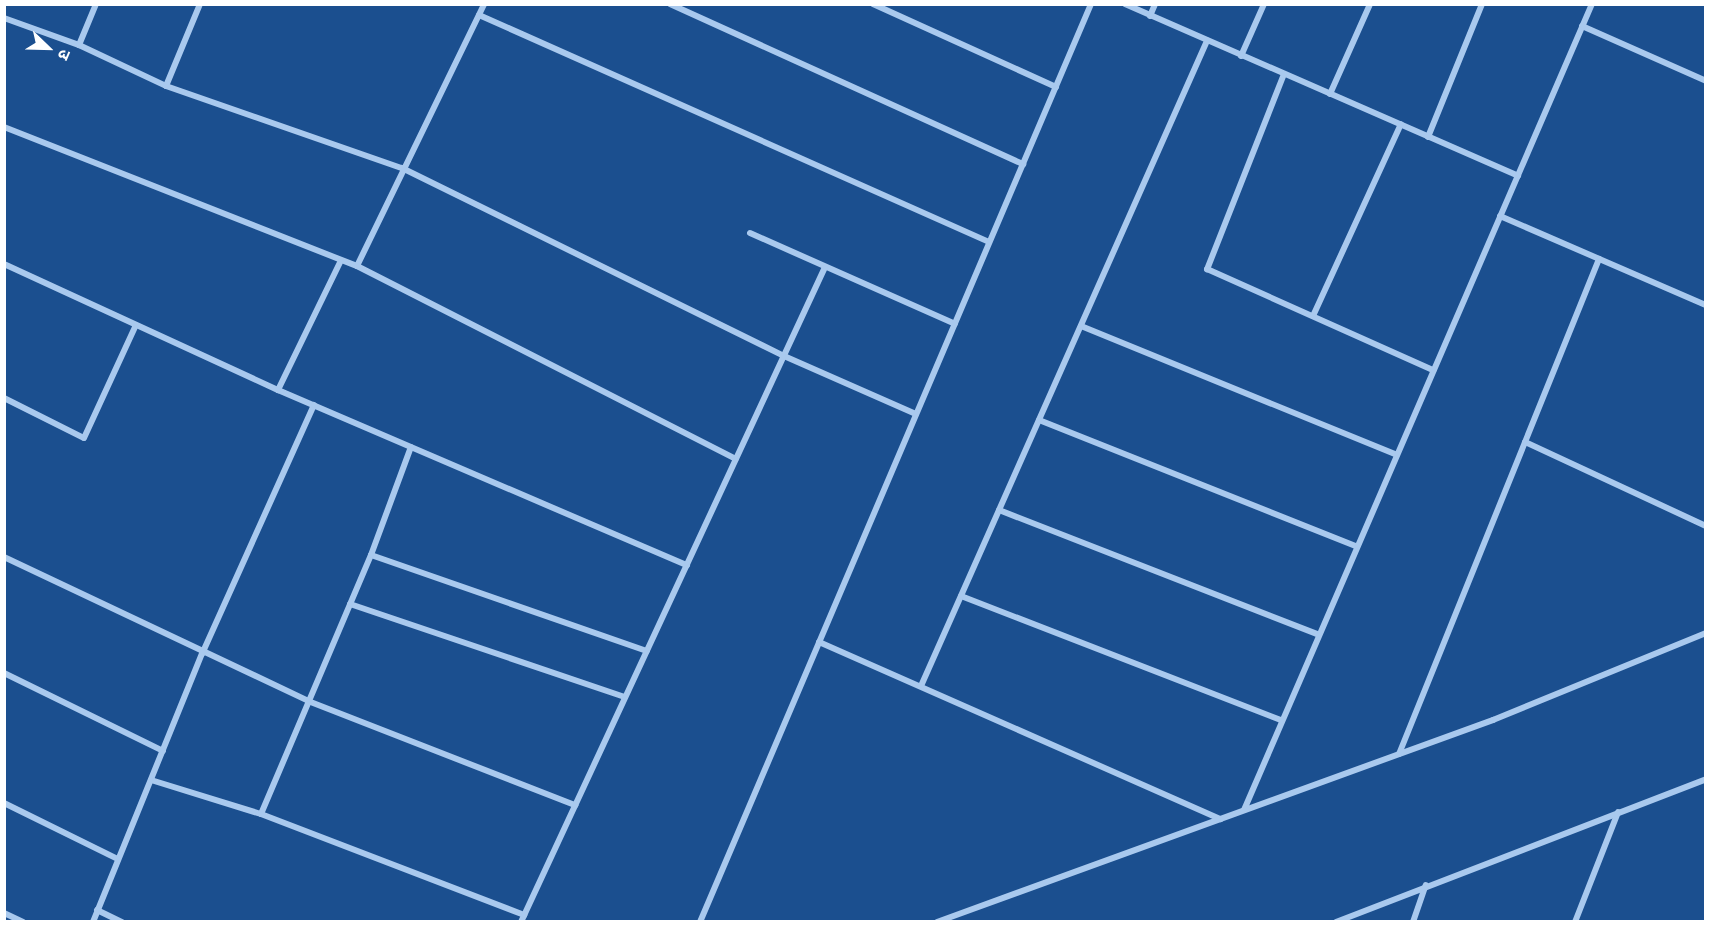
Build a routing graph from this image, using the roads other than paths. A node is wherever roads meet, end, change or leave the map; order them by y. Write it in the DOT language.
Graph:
graph roads {
  1 [pos="96,4"];
  2 [pos="200,4"];
  3 [pos="484,4"];
  4 [pos="670,4"];
  5 [pos="873,4"];
  6 [pos="1091,4"];
  7 [pos="1125,4"];
  8 [pos="1155,4"];
  9 [pos="1264,4"];
  10 [pos="1370,4"];
  11 [pos="1482,4"];
  12 [pos="1592,4"];
  13 [pos="479,15"];
  14 [pos="1150,16"];
  15 [pos="4,18"];
  16 [pos="1582,26"];
  17 [pos="1208,41"];
  18 [pos="79,45"];
  19 [pos="1241,56"];
  20 [pos="1284,74"];
  21 [pos="1706,81"];
  22 [pos="166,86"];
  23 [pos="1056,87"];
  24 [pos="1330,94"];
  25 [pos="1401,124"];
  26 [pos="4,127"];
  27 [pos="1428,137"];
  28 [pos="1023,164"];
  29 [pos="402,168"];
  30 [pos="1518,176"];
  31 [pos="1500,216"];
  32 [pos="750,232"];
  33 [pos="989,242"];
  34 [pos="1599,259"];
  35 [pos="341,260"];
  36 [pos="4,264"];
  37 [pos="357,266"];
  38 [pos="825,267"];
  39 [pos="1706,305"];
  40 [pos="1313,316"];
  41 [pos="955,324"];
  42 [pos="136,325"];
  43 [pos="1081,326"];
  44 [pos="784,356"];
  45 [pos="1433,370"];
  46 [pos="278,390"];
  47 [pos="4,398"];
  48 [pos="314,405"];
  49 [pos="916,414"];
  50 [pos="1039,420"];
  51 [pos="1525,442"];
  52 [pos="411,447"];
  53 [pos="1395,454"];
  54 [pos="736,459"];
  55 [pos="999,510"];
  56 [pos="1706,526"];
  57 [pos="1355,546"];
  58 [pos="371,555"];
  59 [pos="4,557"];
  60 [pos="687,565"];
  61 [pos="961,596"];
  62 [pos="350,604"];
  63 [pos="1706,633"];
  64 [pos="1317,634"];
  65 [pos="819,642"];
  66 [pos="647,651"];
  67 [pos="202,654"];
  68 [pos="4,673"];
  69 [pos="921,686"];
  70 [pos="625,697"];
  71 [pos="308,701"];
  72 [pos="1281,720"];
  73 [pos="163,751"];
  74 [pos="1399,754"];
  75 [pos="1706,778"];
  76 [pos="151,780"];
  77 [pos="4,803"];
  78 [pos="575,806"];
  79 [pos="1244,810"];
  80 [pos="1618,812"];
  81 [pos="261,814"];
  82 [pos="1221,819"];
  83 [pos="118,859"];
  84 [pos="1426,885"];
  85 [pos="97,910"];
  86 [pos="4,913"];
  87 [pos="523,918"];
  88 [pos="23,921"];
  89 [pos="93,921"];
  90 [pos="122,921"];
  91 [pos="700,921"];
  92 [pos="937,921"];
  93 [pos="1336,921"];
  94 [pos="1413,921"];
  95 [pos="1575,921"];
  1 -- 18 [label="street"];
  2 -- 22 [label="street"];
  3 -- 13 [label="street"];
  4 -- 28 [label="street"];
  5 -- 23 [label="street"];
  6 -- 23 [label="street"];
  7 -- 14 [label="street"];
  8 -- 14 [label="street"];
  9 -- 19 [label="street"];
  10 -- 24 [label="street"];
  11 -- 27 [label="street"];
  12 -- 16 [label="street"];
  13 -- 29 [label="street"];
  13 -- 33 [label="street"];
  14 -- 17 [label="street"];
  15 -- 18 [label="street"];
  16 -- 21 [label="street"];
  16 -- 30 [label="street"];
  17 -- 19 [label="street"];
  17 -- 43 [label="street"];
  18 -- 22 [label="street"];
  19 -- 20 [label="street"];
  20 -- 24 [label="street"];
  20 -- 40 [label="street"];
  22 -- 29 [label="street"];
  23 -- 28 [label="street"];
  24 -- 25 [label="street"];
  25 -- 27 [label="street"];
  25 -- 40 [label="street"];
  26 -- 35 [label="street"];
  27 -- 30 [label="street"];
  28 -- 33 [label="street"];
  29 -- 37 [label="street"];
  29 -- 44 [label="street"];
  30 -- 31 [label="street"];
  31 -- 34 [label="street"];
  31 -- 45 [label="street"];
  32 -- 38 [label="street"];
  33 -- 41 [label="street"];
  34 -- 39 [label="street"];
  34 -- 51 [label="street"];
  35 -- 37 [label="street"];
  35 -- 46 [label="street"];
  36 -- 42 [label="street"];
  37 -- 54 [label="street"];
  38 -- 41 [label="street"];
  38 -- 44 [label="street"];
  40 -- 45 [label="street"];
  41 -- 49 [label="street"];
  42 -- 46 [label="street"];
  42 -- 47 [label="street"];
  43 -- 50 [label="street"];
  43 -- 53 [label="street"];
  44 -- 49 [label="street"];
  44 -- 54 [label="street"];
  45 -- 53 [label="street"];
  46 -- 48 [label="street"];
  48 -- 52 [label="street"];
  48 -- 67 [label="street"];
  49 -- 65 [label="street"];
  50 -- 55 [label="street"];
  50 -- 57 [label="street"];
  51 -- 56 [label="street"];
  51 -- 74 [label="street"];
  52 -- 58 [label="street"];
  52 -- 60 [label="street"];
  53 -- 57 [label="street"];
  54 -- 60 [label="street"];
  55 -- 61 [label="street"];
  55 -- 64 [label="street"];
  57 -- 64 [label="street"];
  58 -- 62 [label="street"];
  58 -- 66 [label="street"];
  59 -- 67 [label="street"];
  60 -- 66 [label="street"];
  61 -- 69 [label="street"];
  61 -- 72 [label="street"];
  62 -- 70 [label="street"];
  62 -- 71 [label="street"];
  63 -- 74 [label="street"];
  64 -- 72 [label="street"];
  65 -- 69 [label="street"];
  65 -- 91 [label="street"];
  66 -- 70 [label="street"];
  67 -- 71 [label="street"];
  67 -- 73 [label="street"];
  68 -- 73 [label="street"];
  69 -- 82 [label="street"];
  70 -- 78 [label="street"];
  71 -- 78 [label="street"];
  71 -- 81 [label="street"];
  72 -- 79 [label="street"];
  73 -- 76 [label="street"];
  74 -- 79 [label="street"];
  75 -- 80 [label="street"];
  76 -- 81 [label="street"];
  76 -- 83 [label="street"];
  77 -- 83 [label="street"];
  78 -- 87 [label="street"];
  79 -- 82 [label="street"];
  80 -- 84 [label="street"];
  80 -- 95 [label="street"];
  81 -- 87 [label="street"];
  82 -- 92 [label="street"];
  83 -- 85 [label="street"];
  84 -- 93 [label="street"];
  84 -- 94 [label="street"];
  85 -- 89 [label="street"];
  85 -- 90 [label="street"];
  86 -- 88 [label="street"];
}
